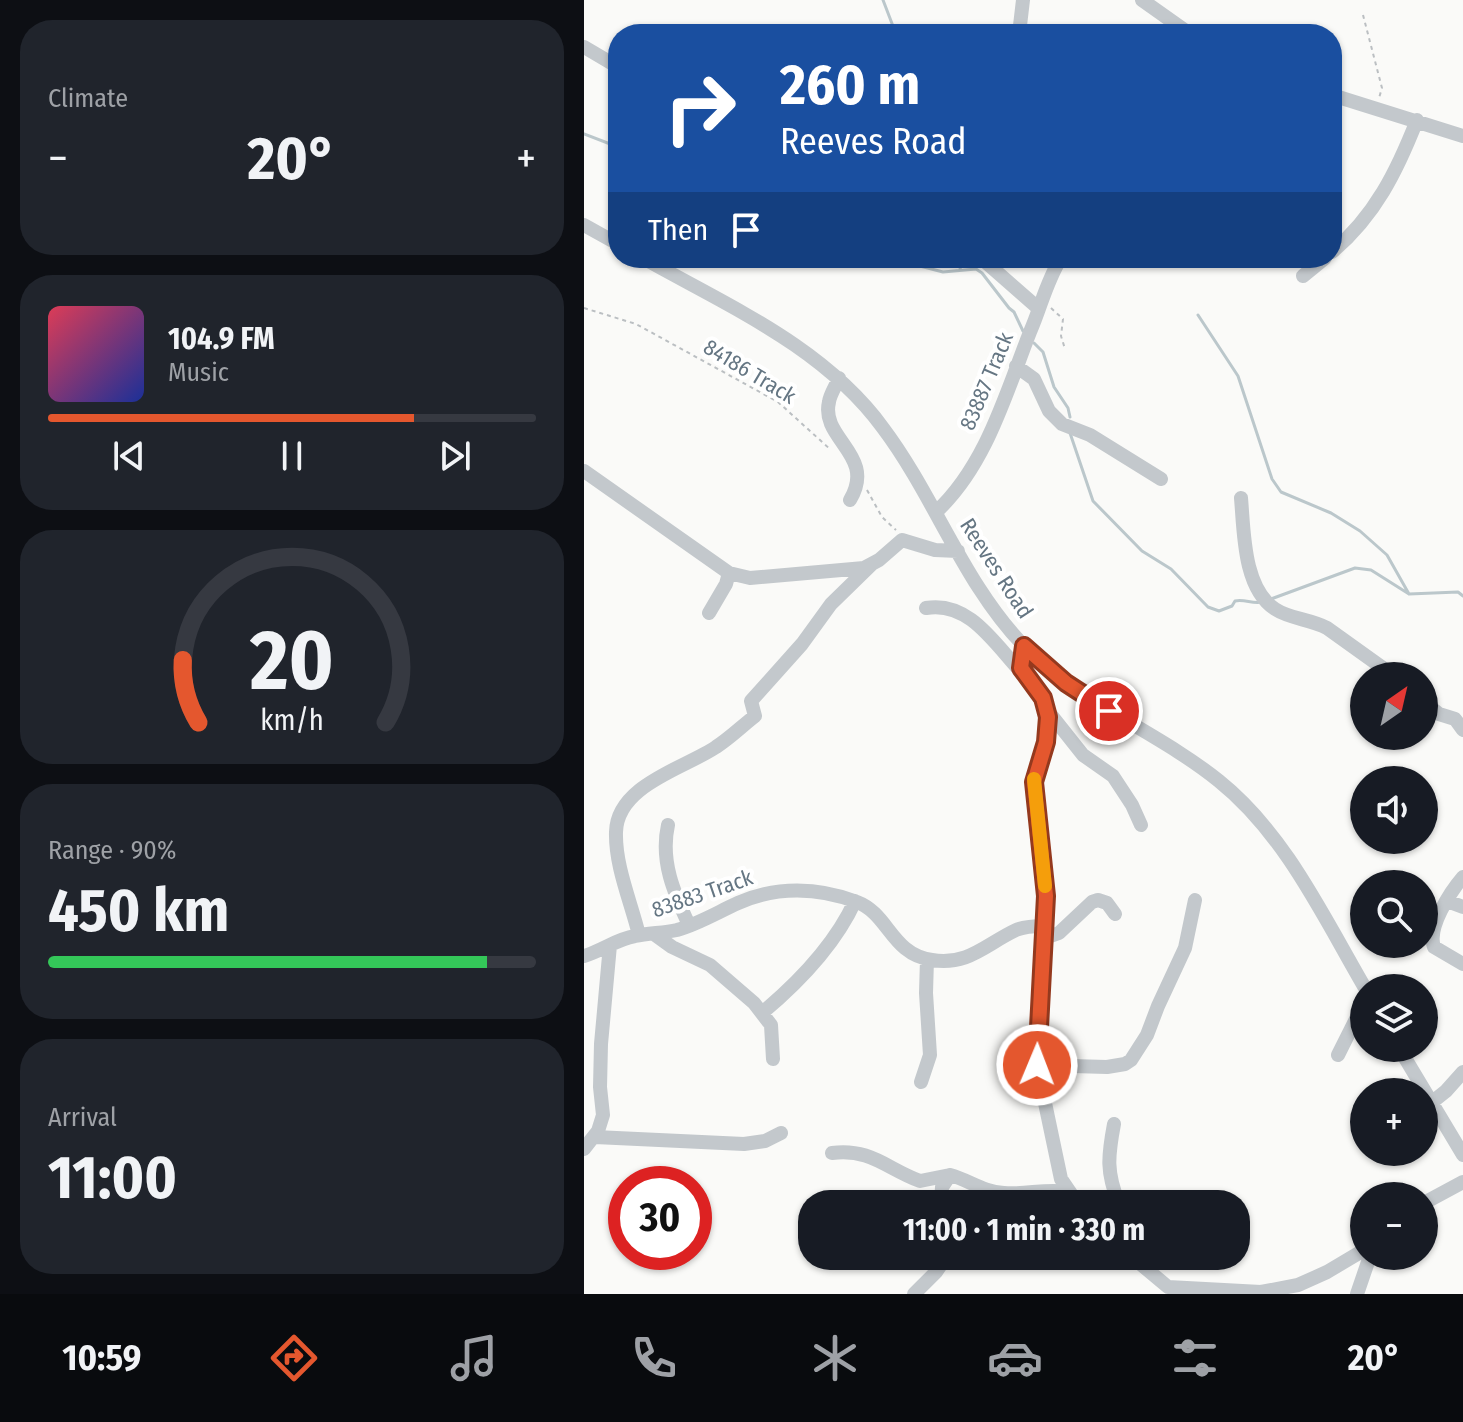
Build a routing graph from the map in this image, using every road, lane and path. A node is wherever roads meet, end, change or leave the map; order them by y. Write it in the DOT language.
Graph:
graph roads {
  1 [pos="1023,0"];
  2 [pos="1142,0"];
  3 [pos="1363,15"];
  4 [pos="1020,24"];
  5 [pos="1176,24"];
  6 [pos="584,47"];
  7 [pos="608,61"];
  8 [pos="1342,98"];
  9 [pos="1376,107"];
  10 [pos="1417,120"];
  11 [pos="1463,136"];
  12 [pos="584,225"];
  13 [pos="608,238"];
  14 [pos="1342,244"];
  15 [pos="661,268"];
  16 [pos="994,268"];
  17 [pos="1056,268"];
  18 [pos="1313,268"];
  19 [pos="1303,276"];
  20 [pos="1039,304"];
  21 [pos="584,308"];
  22 [pos="1065,349"];
  23 [pos="1016,366"];
  24 [pos="839,378"];
  25 [pos="833,452"];
  26 [pos="584,471"];
  27 [pos="858,479"];
  28 [pos="1161,479"];
  29 [pos="1241,498"];
  30 [pos="850,500"];
  31 [pos="936,512"];
  32 [pos="903,534"];
  33 [pos="958,551"];
  34 [pos="872,564"];
  35 [pos="729,573"];
  36 [pos="926,608"];
  37 [pos="709,613"];
  38 [pos="1024,646"];
  39 [pos="1374,662"];
  40 [pos="1027,679"];
  41 [pos="1048,711"];
  42 [pos="1438,713"];
  43 [pos="1460,722"];
  44 [pos="668,825"];
  45 [pos="1141,825"];
  46 [pos="1463,877"];
  47 [pos="1195,900"];
  48 [pos="855,901"];
  49 [pos="1447,901"];
  50 [pos="1463,907"];
  51 [pos="1115,914"];
  52 [pos="689,925"];
  53 [pos="1045,932"];
  54 [pos="646,934"];
  55 [pos="610,945"];
  56 [pos="584,956"];
  57 [pos="927,959"];
  58 [pos="1463,964"];
  59 [pos="1357,974"];
  60 [pos="762,1013"];
  61 [pos="1350,1031"];
  62 [pos="1338,1055"];
  63 [pos="773,1059"];
  64 [pos="1037,1065"];
  65 [pos="1463,1072"];
  66 [pos="921,1082"];
  67 [pos="1438,1097"];
  68 [pos="1438,1114"];
  69 [pos="1114,1124"];
  70 [pos="781,1133"];
  71 [pos="595,1137"];
  72 [pos="584,1149"];
  73 [pos="832,1153"];
  74 [pos="1463,1155"];
  75 [pos="950,1175"];
  76 [pos="1463,1182"];
  77 [pos="942,1190"];
  78 [pos="986,1190"];
  79 [pos="1067,1190"];
  80 [pos="1114,1190"];
  81 [pos="1438,1195"];
  82 [pos="1350,1258"];
  83 [pos="937,1270"];
  84 [pos="1149,1270"];
  85 [pos="1365,1270"];
  86 [pos="1166,1290"];
  87 [pos="914,1294"];
  88 [pos="1357,1294"];
  1 -- 4 [label="street"];
  2 -- 5 [label="street"];
  3 -- 9 [label="path"];
  6 -- 7 [label="street"];
  8 -- 9 [label="street"];
  9 -- 10 [label="street"];
  10 -- 11 [label="street"];
  10 -- 14 [label="street"];
  12 -- 13 [label="street"];
  15 -- 24 [label="street, Reeves Road"];
  16 -- 20 [label="street"];
  17 -- 20 [label="street, 83887 Track"];
  18 -- 19 [label="street"];
  20 -- 22 [label="path"];
  20 -- 23 [label="street, 83887 Track"];
  21 -- 25 [label="path, 84186 Track"];
  23 -- 28 [label="street"];
  23 -- 31 [label="street, 83887 Track"];
  24 -- 27 [label="street"];
  24 -- 31 [label="street, Reeves Road"];
  26 -- 35 [label="street"];
  27 -- 30 [label="street"];
  27 -- 32 [label="path"];
  29 -- 39 [label="street"];
  31 -- 33 [label="street, Reeves Road"];
  33 -- 34 [label="street"];
  33 -- 38 [label="street, Reeves Road"];
  34 -- 35 [label="street"];
  34 -- 54 [label="street"];
  35 -- 37 [label="street"];
  36 -- 40 [label="street"];
  38 -- 40 [label="street"];
  38 -- 59 [label="street, Reeves Road"];
  40 -- 41 [label="street"];
  41 -- 45 [label="street"];
  41 -- 53 [label="street"];
  42 -- 43 [label="street"];
  44 -- 52 [label="street"];
  46 -- 49 [label="street"];
  47 -- 64 [label="street"];
  48 -- 52 [label="street, 83883 Track"];
  48 -- 57 [label="street"];
  48 -- 60 [label="street"];
  49 -- 50 [label="street"];
  49 -- 58 [label="street"];
  51 -- 53 [label="street"];
  52 -- 54 [label="street, 83883 Track"];
  53 -- 57 [label="street"];
  53 -- 64 [label="street"];
  54 -- 55 [label="street, 83883 Track"];
  54 -- 60 [label="street"];
  55 -- 56 [label="street, 83883 Track"];
  55 -- 71 [label="street"];
  57 -- 66 [label="street"];
  60 -- 63 [label="street"];
  61 -- 62 [label="street"];
  64 -- 79 [label="street"];
  65 -- 67 [label="street"];
  68 -- 74 [label="street"];
  69 -- 80 [label="street"];
  70 -- 71 [label="street"];
  71 -- 72 [label="street"];
  73 -- 75 [label="street"];
  75 -- 77 [label="street"];
  75 -- 78 [label="street"];
  76 -- 81 [label="street"];
  82 -- 86 [label="street"];
  83 -- 87 [label="street"];
  84 -- 86 [label="street"];
  85 -- 88 [label="street"];
}
